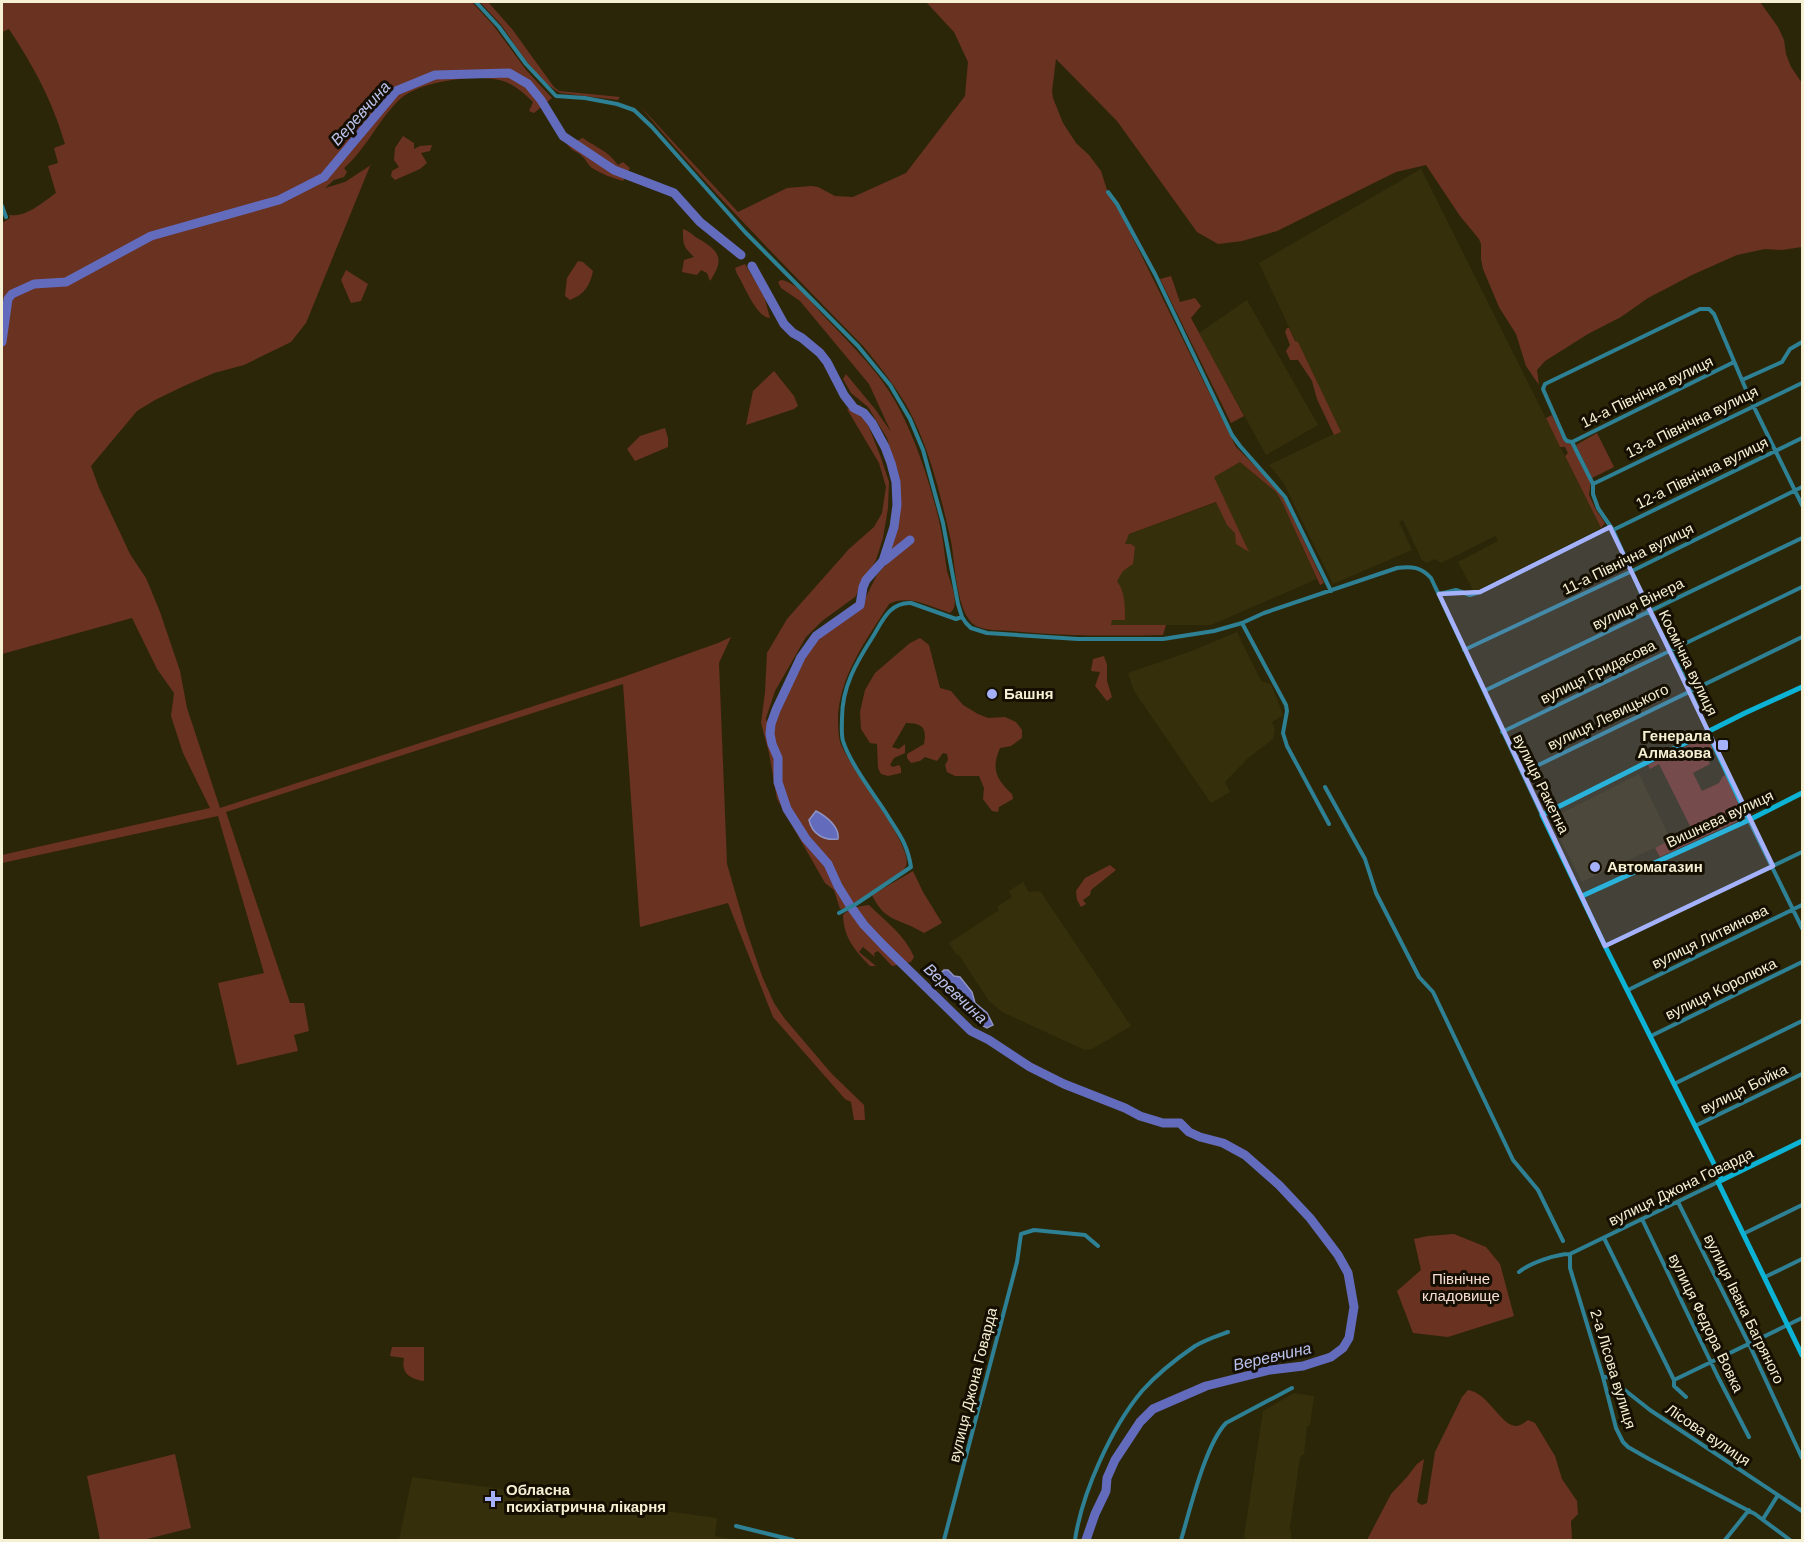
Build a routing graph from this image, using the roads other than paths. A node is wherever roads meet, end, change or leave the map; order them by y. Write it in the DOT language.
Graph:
graph roads {
  1 [pos="476,2"];
  2 [pos="1108,192"];
  3 [pos="2,206"];
  4 [pos="6,217"];
  5 [pos="1803,342"];
  6 [pos="1734,362"];
  7 [pos="1742,380"];
  8 [pos="1803,383"];
  9 [pos="1754,405"];
  10 [pos="1803,438"];
  11 [pos="1571,442"];
  12 [pos="1776,451"];
  13 [pos="1593,484"];
  14 [pos="1803,487"];
  15 [pos="1796,491"];
  16 [pos="1803,505"];
  17 [pos="1611,529"];
  18 [pos="1803,538"];
  19 [pos="1632,571"];
  20 [pos="1803,587"];
  21 [pos="1331,591"];
  22 [pos="1439,594"];
  23 [pos="1649,612"];
  24 [pos="962,617"];
  25 [pos="1242,623"];
  26 [pos="1803,637"];
  27 [pos="1464,650"];
  28 [pos="1669,651"];
  29 [pos="1803,687"];
  30 [pos="1484,691"];
  31 [pos="1691,691"];
  32 [pos="1502,732"];
  33 [pos="1708,732"];
  34 [pos="1521,773"];
  35 [pos="1325,787"];
  36 [pos="1803,793"];
  37 [pos="1542,815"];
  38 [pos="1749,820"];
  39 [pos="1329,824"];
  40 [pos="1803,852"];
  41 [pos="1773,866"];
  42 [pos="1582,896"];
  43 [pos="1803,905"];
  44 [pos="1794,910"];
  45 [pos="839,913"];
  46 [pos="1803,928"];
  47 [pos="1605,946"];
  48 [pos="1803,962"];
  49 [pos="1628,990"];
  50 [pos="1803,1021"];
  51 [pos="1651,1036"];
  52 [pos="1803,1074"];
  53 [pos="1674,1084"];
  54 [pos="1695,1126"];
  55 [pos="1803,1141"];
  56 [pos="1720,1181"];
  57 [pos="1678,1202"];
  58 [pos="1803,1205"];
  59 [pos="1642,1219"];
  60 [pos="1743,1234"];
  61 [pos="1604,1238"];
  62 [pos="1563,1242"];
  63 [pos="1098,1246"];
  64 [pos="1570,1254"];
  65 [pos="1803,1259"];
  66 [pos="1519,1272"];
  67 [pos="1765,1278"];
  68 [pos="1803,1318"];
  69 [pos="1788,1325"];
  70 [pos="1228,1332"];
  71 [pos="1749,1344"];
  72 [pos="1803,1355"];
  73 [pos="1711,1362"];
  74 [pos="1603,1377"];
  75 [pos="1674,1380"];
  76 [pos="1292,1388"];
  77 [pos="1686,1396"];
  78 [pos="1749,1437"];
  79 [pos="1803,1458"];
  80 [pos="1778,1496"];
  81 [pos="1749,1510"];
  82 [pos="1803,1511"];
  83 [pos="1763,1519"];
  84 [pos="736,1526"];
  85 [pos="793,1540"];
  86 [pos="944,1540"];
  87 [pos="1075,1540"];
  88 [pos="1181,1540"];
  89 [pos="1725,1540"];
  90 [pos="1790,1540"];
  1 -- 24 [label="street"];
  2 -- 21 [label="street"];
  3 -- 4 [label="street"];
  5 -- 7 [label="street"];
  6 -- 7 [label="street"];
  6 -- 11 [label="street, 14-а Північна вулиця"];
  6 -- 11 [label="street, Космічна вулиця"];
  7 -- 9 [label="street"];
  8 -- 9 [label="street, 13-а Північна вулиця"];
  9 -- 12 [label="street"];
  9 -- 13 [label="street, 13-а Північна вулиця"];
  10 -- 12 [label="street, 12-а Північна вулиця"];
  11 -- 13 [label="street, Космічна вулиця"];
  12 -- 15 [label="street"];
  12 -- 17 [label="street, 12-а Північна вулиця"];
  13 -- 17 [label="street, Космічна вулиця"];
  14 -- 15 [label="street, 11-а Північна вулиця"];
  15 -- 16 [label="street"];
  15 -- 19 [label="street, 11-а Північна вулиця"];
  17 -- 19 [label="street, Космічна вулиця"];
  17 -- 22 [label="street, 12-а Північна вулиця"];
  18 -- 23 [label="street, вулиця Вінера"];
  19 -- 23 [label="street, Космічна вулиця"];
  19 -- 27 [label="street, 11-а Північна вулиця"];
  20 -- 28 [label="street, вулиця Гридасова"];
  21 -- 22 [label="street, вулиця Ракетна"];
  21 -- 25 [label="street, вулиця Ракетна"];
  22 -- 27 [label="street, вулиця Ракетна"];
  23 -- 28 [label="street, Космічна вулиця"];
  23 -- 30 [label="street, вулиця Вінера"];
  24 -- 25 [label="street, вулиця Ракетна"];
  24 -- 45 [label="street"];
  25 -- 39 [label="street"];
  26 -- 31 [label="street, вулиця Левицького"];
  27 -- 30 [label="street, вулиця Ракетна"];
  28 -- 31 [label="street, Космічна вулиця"];
  28 -- 32 [label="street, вулиця Гридасова"];
  29 -- 33 [label="street"];
  30 -- 32 [label="street, вулиця Ракетна"];
  31 -- 33 [label="street, Космічна вулиця"];
  31 -- 34 [label="street, вулиця Левицького"];
  32 -- 34 [label="street, вулиця Ракетна"];
  33 -- 37 [label="street"];
  33 -- 38 [label="street, Космічна вулиця"];
  34 -- 37 [label="street, вулиця Ракетна"];
  35 -- 62 [label="street"];
  36 -- 38 [label="street, Вишнева вулиця"];
  37 -- 42 [label="street, вулиця Ракетна"];
  38 -- 41 [label="street, Космічна вулиця"];
  38 -- 42 [label="street, Вишнева вулиця"];
  40 -- 41 [label="street"];
  41 -- 44 [label="street, Космічна вулиця"];
  41 -- 47 [label="street"];
  42 -- 47 [label="street, вулиця Ракетна"];
  43 -- 44 [label="street, вулиця Литвинова"];
  44 -- 46 [label="street, Космічна вулиця"];
  44 -- 49 [label="street, вулиця Литвинова"];
  47 -- 49 [label="street, вулиця Ракетна"];
  48 -- 51 [label="street, вулиця Королюка"];
  49 -- 51 [label="street, вулиця Ракетна"];
  50 -- 53 [label="street"];
  51 -- 53 [label="street, вулиця Ракетна"];
  52 -- 54 [label="street, вулиця Бойка"];
  53 -- 54 [label="street, вулиця Ракетна"];
  54 -- 56 [label="street, вулиця Ракетна"];
  55 -- 56 [label="street, вулиця Джона Говарда"];
  56 -- 57 [label="street, вулиця Джона Говарда"];
  56 -- 60 [label="street, вулиця Ракетна"];
  57 -- 59 [label="street, вулиця Джона Говарда"];
  57 -- 71 [label="street, вулиця Івана Багряного"];
  58 -- 60 [label="street"];
  59 -- 61 [label="street, вулиця Джона Говарда"];
  59 -- 73 [label="street, вулиця Федора Вовка"];
  60 -- 67 [label="street, вулиця Ракетна"];
  61 -- 64 [label="street, вулиця Джона Говарда"];
  61 -- 75 [label="street"];
  63 -- 86 [label="street, вулиця Джона Говарда"];
  64 -- 66 [label="street, вулиця Джона Говарда"];
  64 -- 74 [label="street, 2-а Лісова вулиця"];
  65 -- 67 [label="street"];
  67 -- 69 [label="street, вулиця Ракетна"];
  68 -- 69 [label="street"];
  69 -- 71 [label="street"];
  69 -- 72 [label="street, вулиця Ракетна"];
  70 -- 87 [label="street"];
  71 -- 73 [label="street"];
  71 -- 79 [label="street, вулиця Івана Багряного"];
  73 -- 75 [label="street"];
  73 -- 78 [label="street, вулиця Федора Вовка"];
  74 -- 80 [label="street, Лісова вулиця"];
  74 -- 81 [label="street, 2-а Лісова вулиця"];
  75 -- 77 [label="street"];
  76 -- 88 [label="street"];
  80 -- 82 [label="street, Лісова вулиця"];
  80 -- 83 [label="street"];
  81 -- 83 [label="street, 2-а Лісова вулиця"];
  81 -- 89 [label="street"];
  83 -- 90 [label="street, 2-а Лісова вулиця"];
  84 -- 85 [label="street"];
}
